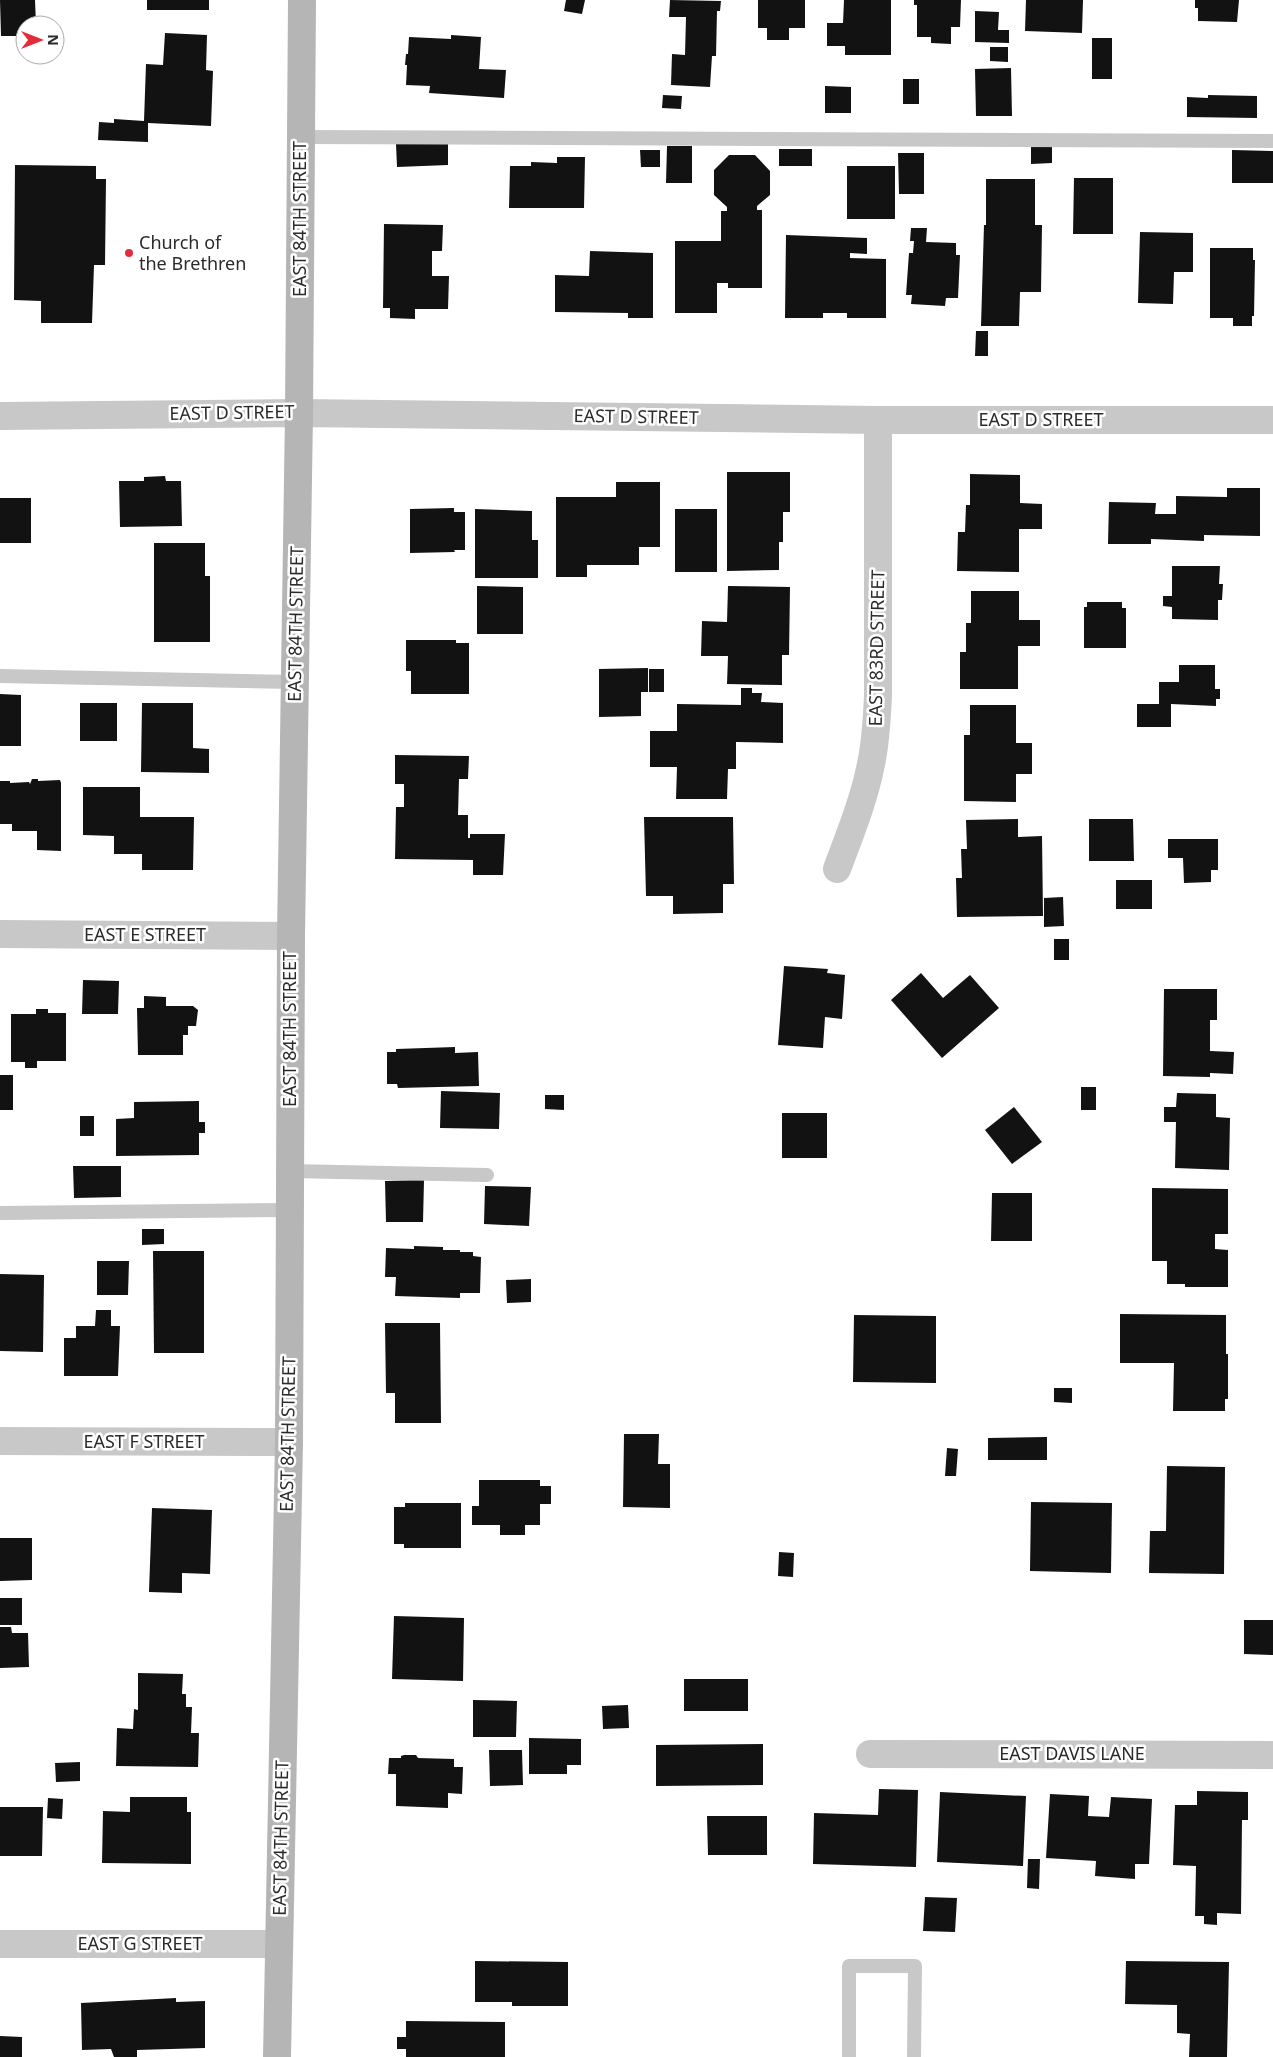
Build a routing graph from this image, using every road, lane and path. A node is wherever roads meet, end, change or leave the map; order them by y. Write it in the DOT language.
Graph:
graph roads {
  1 [pos="302,0"];
  2 [pos="301,137"];
  3 [pos="1273,141"];
  4 [pos="299,412"];
  5 [pos="0,416"];
  6 [pos="878,420"];
  7 [pos="1273,420"];
  8 [pos="0,676"];
  9 [pos="295,682"];
  10 [pos="837,869"];
  11 [pos="0,934"];
  12 [pos="291,936"];
  13 [pos="290,1171"];
  14 [pos="487,1175"];
  15 [pos="290,1210"];
  16 [pos="0,1213"];
  17 [pos="0,1441"];
  18 [pos="288,1442"];
  19 [pos="870,1754"];
  20 [pos="1273,1754"];
  21 [pos="0,1944"];
  22 [pos="279,1944"];
  23 [pos="277,2057"];
  24 [pos="849,2057"];
  25 [pos="914,2057"];
  1 -- 2 [label="street, EAST 84TH STREET"];
  2 -- 3 [label="lane"];
  2 -- 4 [label="street, EAST 84TH STREET"];
  4 -- 5 [label="street, EAST D STREET"];
  4 -- 6 [label="street, EAST D STREET"];
  4 -- 9 [label="street, EAST 84TH STREET"];
  6 -- 7 [label="street, EAST D STREET"];
  6 -- 10 [label="street, EAST 83RD STREET"];
  8 -- 9 [label="lane"];
  9 -- 12 [label="street, EAST 84TH STREET"];
  11 -- 12 [label="street, EAST E STREET"];
  12 -- 13 [label="street, EAST 84TH STREET"];
  13 -- 14 [label="lane"];
  13 -- 15 [label="street, EAST 84TH STREET"];
  15 -- 16 [label="lane"];
  15 -- 18 [label="street, EAST 84TH STREET"];
  17 -- 18 [label="street, EAST F STREET"];
  18 -- 22 [label="street, EAST 84TH STREET"];
  19 -- 20 [label="street, EAST DAVIS LANE"];
  21 -- 22 [label="street, EAST G STREET"];
  22 -- 23 [label="street, EAST 84TH STREET"];
  24 -- 25 [label="lane"];
}
